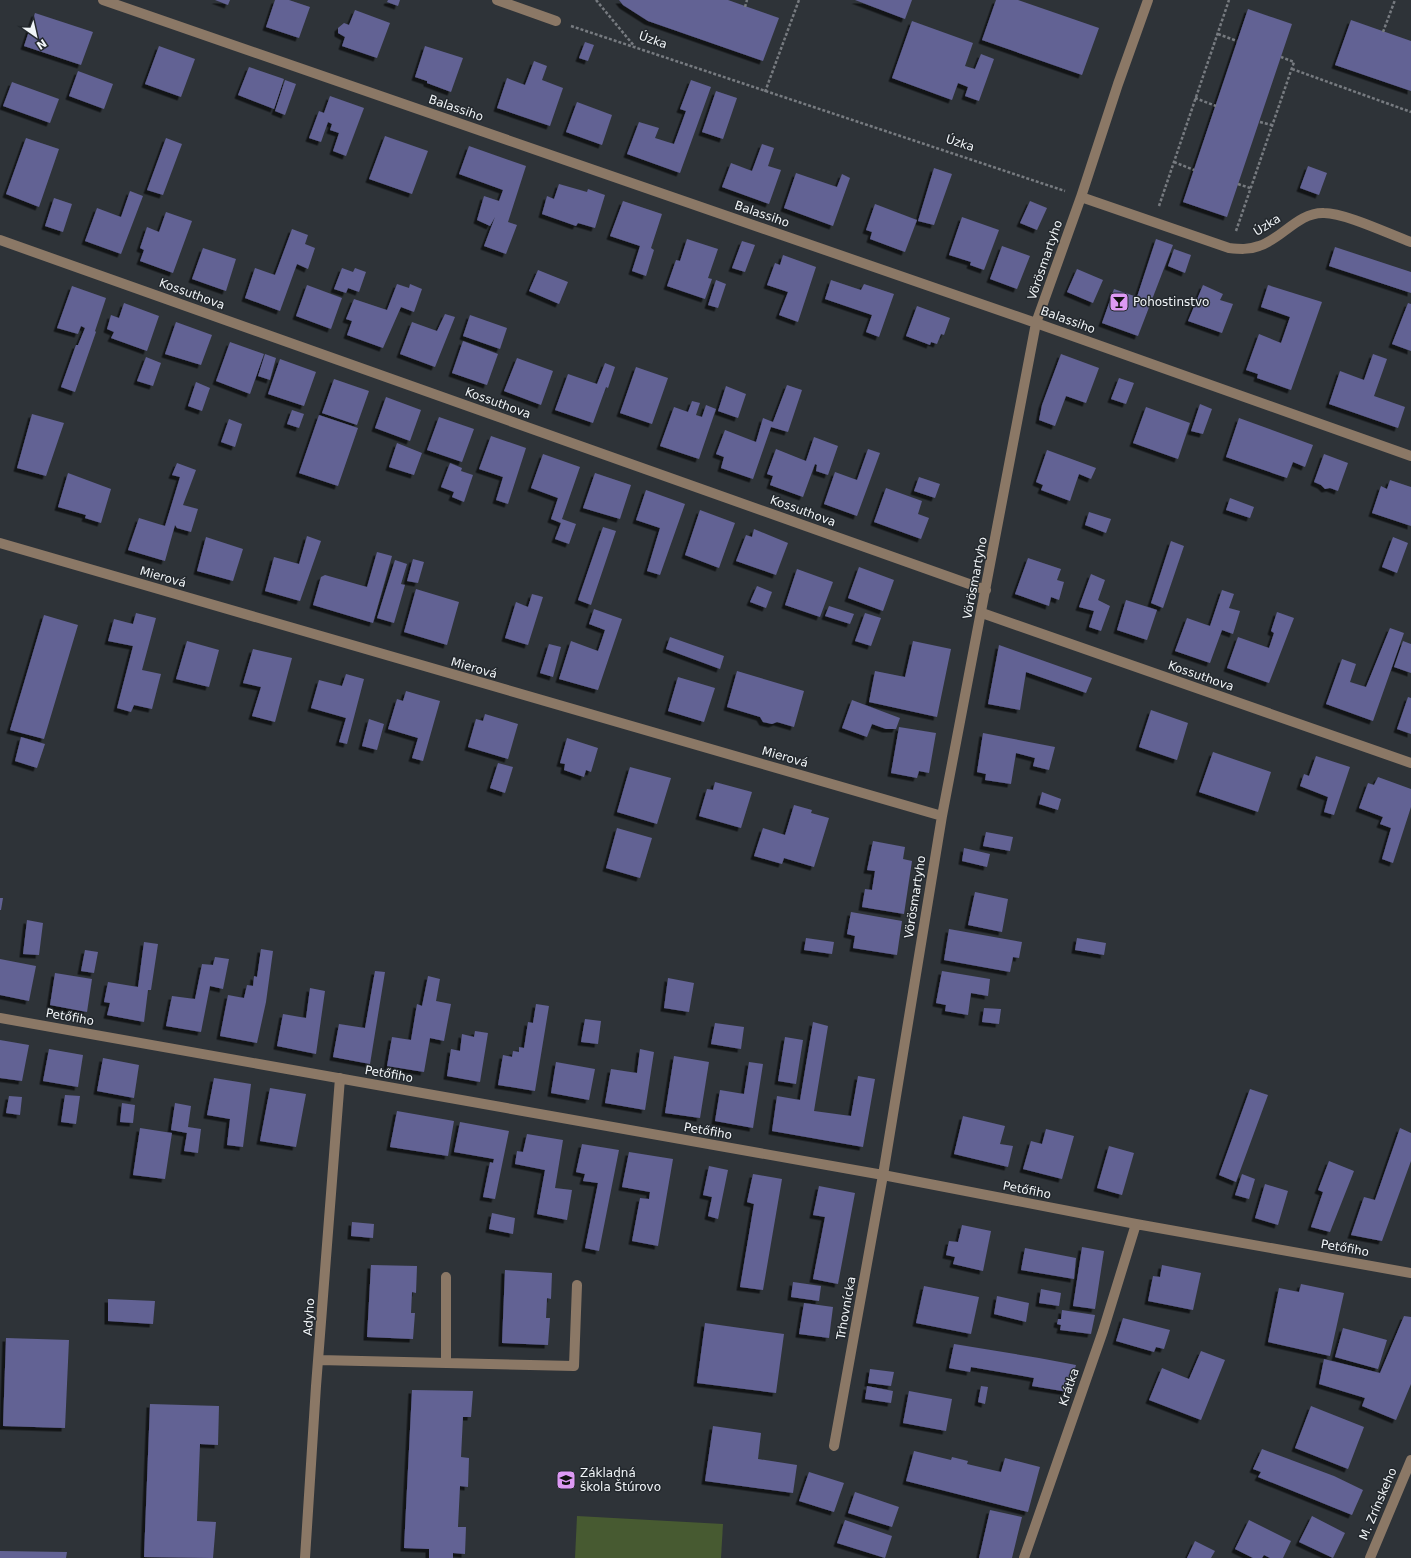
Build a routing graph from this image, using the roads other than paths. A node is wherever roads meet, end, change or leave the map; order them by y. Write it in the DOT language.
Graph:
graph roads {
  1 [pos="103,0"];
  2 [pos="497,0"];
  3 [pos="1148,0"];
  4 [pos="556,21"];
  5 [pos="1081,197"];
  6 [pos="0,240"];
  7 [pos="1411,242"];
  8 [pos="1036,323"];
  9 [pos="1411,456"];
  10 [pos="0,543"];
  11 [pos="986,590"];
  12 [pos="982,613"];
  13 [pos="1411,763"];
  14 [pos="942,816"];
  15 [pos="0,1018"];
  16 [pos="340,1078"];
  17 [pos="883,1175"];
  18 [pos="1136,1224"];
  19 [pos="1411,1273"];
  20 [pos="446,1277"];
  21 [pos="577,1285"];
  22 [pos="318,1360"];
  23 [pos="446,1363"];
  24 [pos="834,1446"];
  25 [pos="1411,1460"];
  26 [pos="306,1558"];
  27 [pos="1024,1558"];
  28 [pos="1370,1558"];
  1 -- 8 [label="street, Balassiho"];
  2 -- 4 [label="street"];
  3 -- 5 [label="street, Vörösmartyho"];
  5 -- 7 [label="street, Úzka"];
  5 -- 8 [label="street, Vörösmartyho"];
  6 -- 11 [label="street, Kossuthova"];
  8 -- 9 [label="street, Balassiho"];
  8 -- 11 [label="street, Vörösmartyho"];
  10 -- 14 [label="street, Mierová"];
  11 -- 12 [label="street, Vörösmartyho"];
  12 -- 13 [label="street, Kossuthova"];
  12 -- 14 [label="street, Vörösmartyho"];
  14 -- 17 [label="street, Vörösmartyho"];
  15 -- 16 [label="street, Petőfiho"];
  16 -- 17 [label="street, Petőfiho"];
  16 -- 22 [label="street, Adyho"];
  17 -- 18 [label="street, Petőfiho"];
  17 -- 24 [label="street, Trhovnícka"];
  18 -- 19 [label="street, Petőfiho"];
  18 -- 27 [label="street, Krátka"];
  20 -- 23 [label="street"];
  21 -- 23 [label="street"];
  22 -- 23 [label="street"];
  22 -- 26 [label="street, Adyho"];
  25 -- 28 [label="street, M. Zrínskeho"];
}
